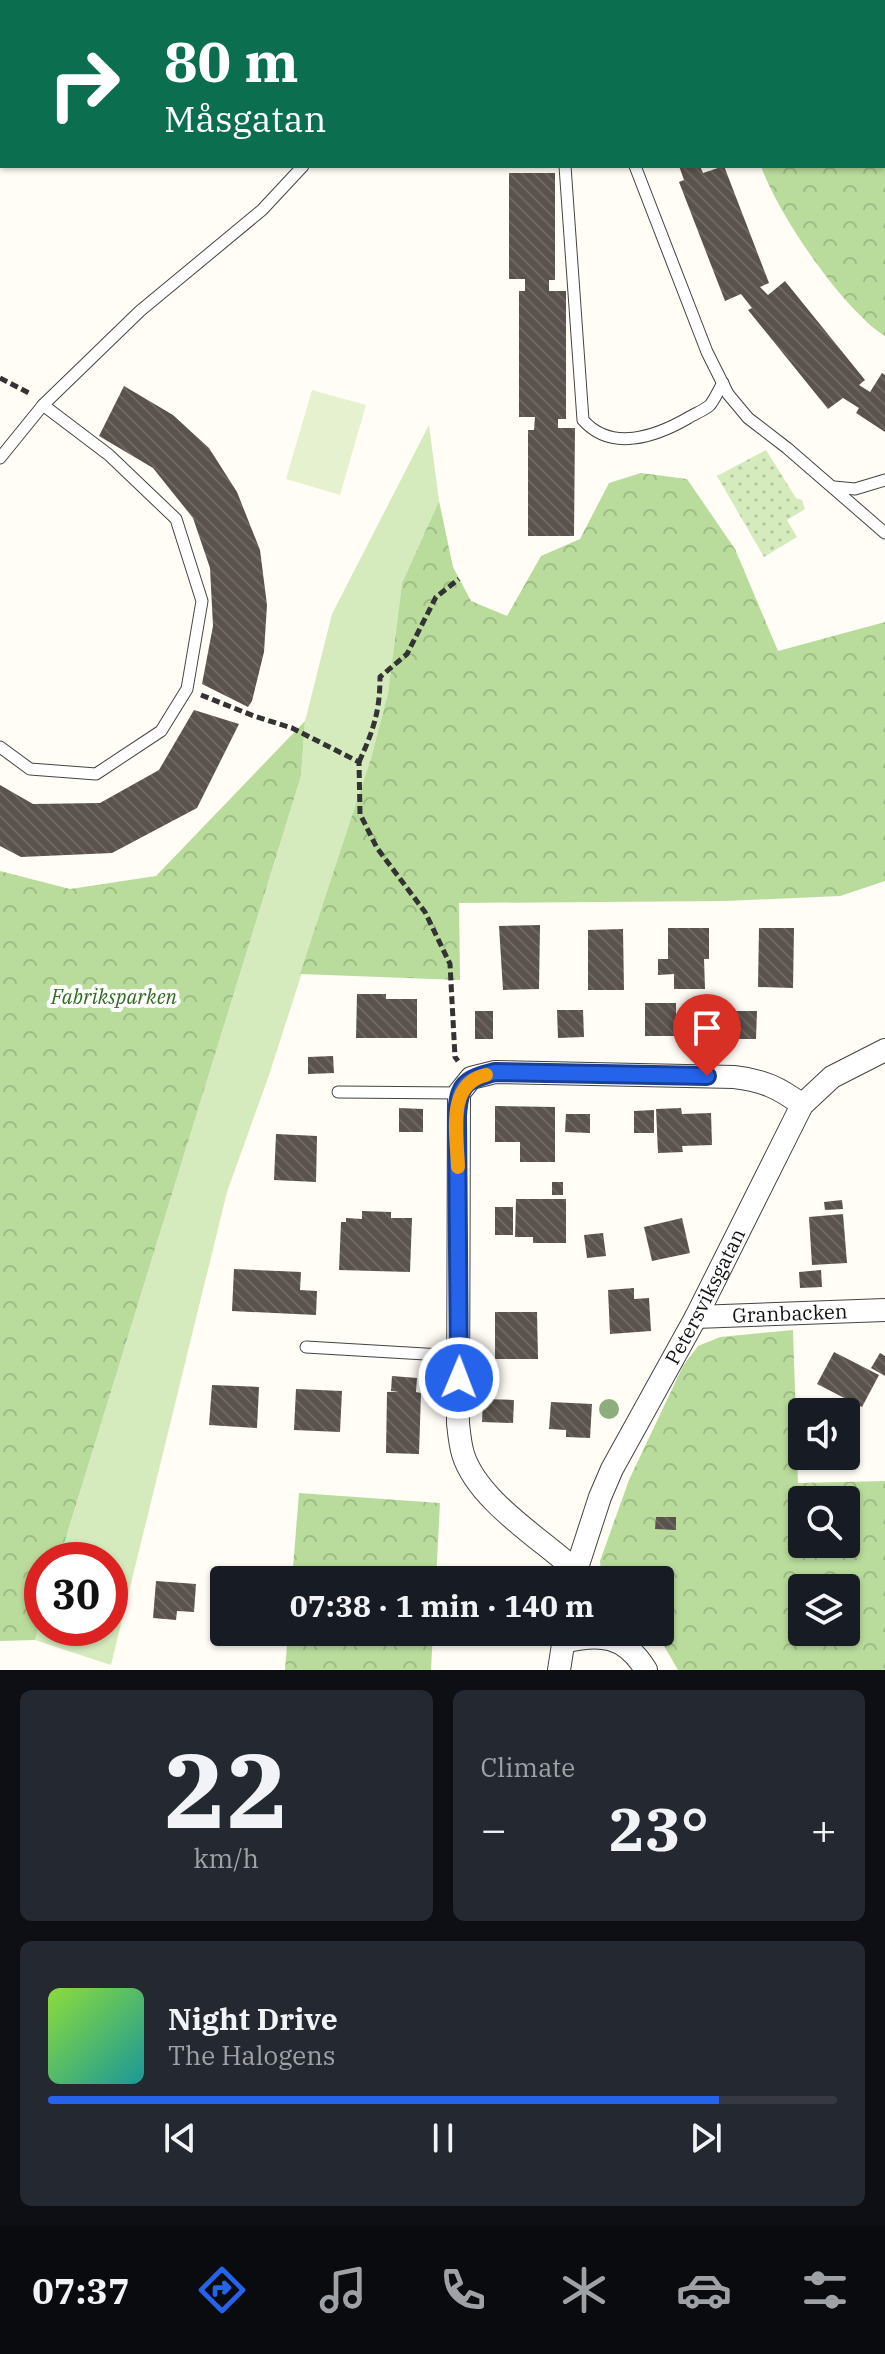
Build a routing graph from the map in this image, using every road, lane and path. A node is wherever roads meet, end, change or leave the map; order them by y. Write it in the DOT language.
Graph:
graph roads {
  1 [pos="301,168"];
  2 [pos="565,168"];
  3 [pos="636,168"];
  4 [pos="0,378"];
  5 [pos="723,383"];
  6 [pos="15,384"];
  7 [pos="43,405"];
  8 [pos="0,458"];
  9 [pos="885,480"];
  10 [pos="833,487"];
  11 [pos="885,533"];
  12 [pos="459,579"];
  13 [pos="187,689"];
  14 [pos="0,747"];
  15 [pos="359,762"];
  16 [pos="885,1050"];
  17 [pos="465,1085"];
  18 [pos="338,1092"];
  19 [pos="802,1105"];
  20 [pos="885,1310"];
  21 [pos="696,1317"];
  22 [pos="306,1347"];
  23 [pos="459,1356"];
  24 [pos="564,1566"];
  25 [pos="577,1566"];
  26 [pos="563,1646"];
  27 [pos="622,1646"];
  28 [pos="559,1670"];
  29 [pos="646,1670"];
  1 -- 7 [label="lane"];
  2 -- 5 [label="lane"];
  3 -- 5 [label="lane"];
  4 -- 6 [label="path"];
  5 -- 10 [label="lane"];
  7 -- 8 [label="lane"];
  7 -- 13 [label="lane"];
  9 -- 10 [label="lane"];
  10 -- 11 [label="lane"];
  12 -- 15 [label="path"];
  13 -- 14 [label="lane"];
  13 -- 15 [label="path"];
  15 -- 17 [label="path"];
  16 -- 19 [label="street, Petersviksgatan"];
  17 -- 18 [label="lane"];
  17 -- 19 [label="street"];
  17 -- 23 [label="street"];
  19 -- 21 [label="street, Petersviksgatan"];
  20 -- 21 [label="street, Granbacken"];
  21 -- 25 [label="street, Petersviksgatan"];
  22 -- 23 [label="lane"];
  23 -- 24 [label="street"];
  26 -- 28 [label="street"];
  27 -- 29 [label="street"];
}
